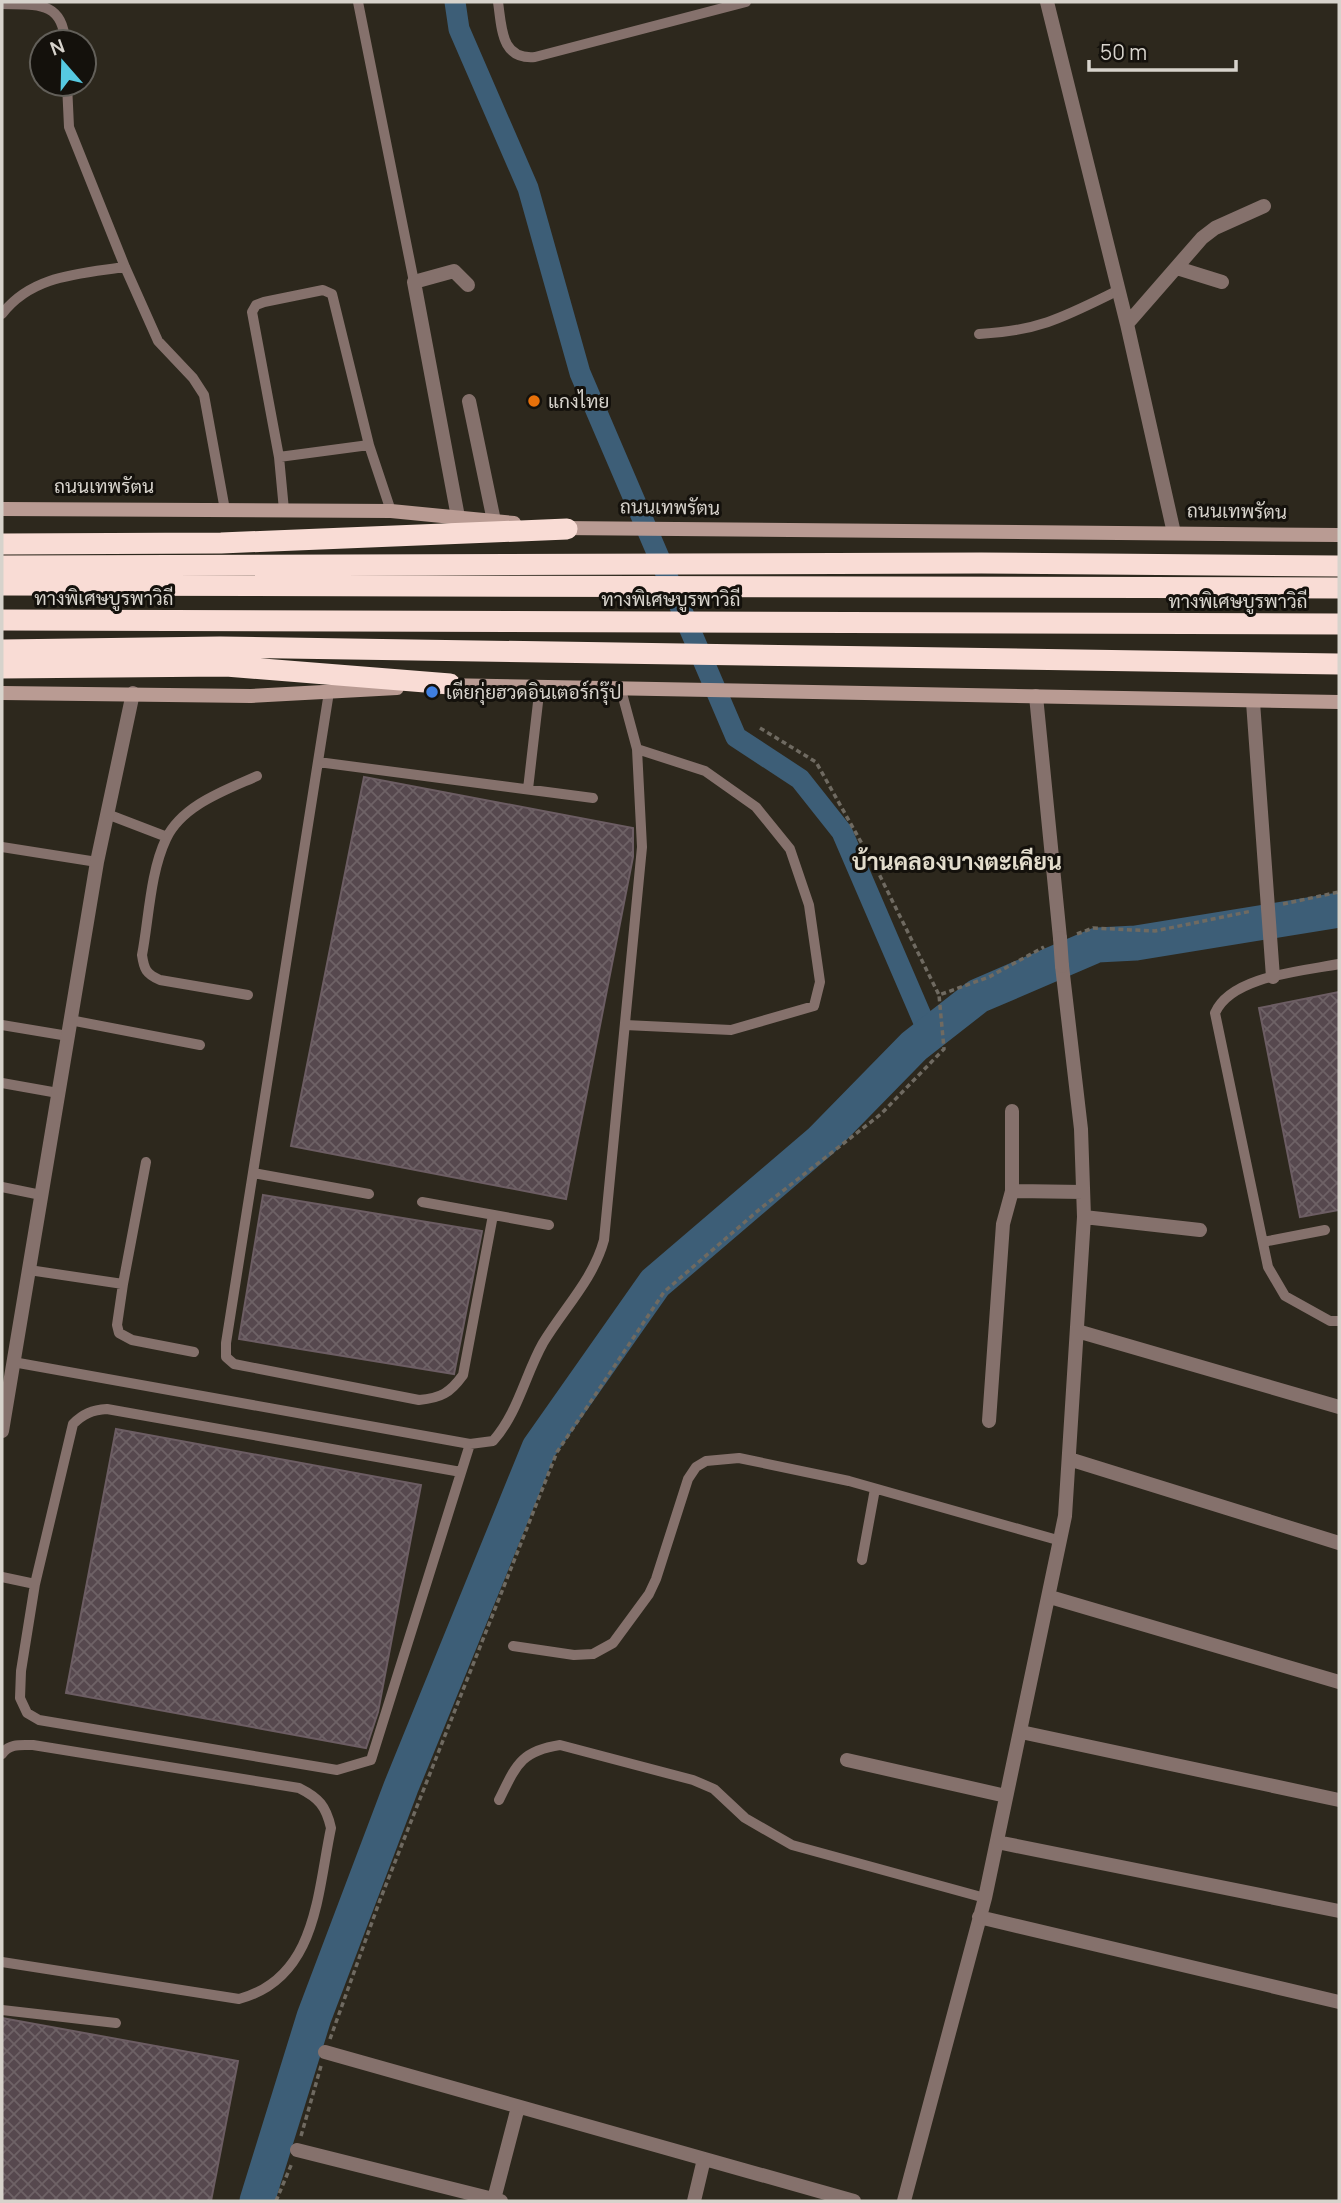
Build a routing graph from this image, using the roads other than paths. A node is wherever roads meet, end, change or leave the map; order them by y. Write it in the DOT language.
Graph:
graph roads {
  1 [pos="358,2"];
  2 [pos="498,2"];
  3 [pos="746,2"];
  4 [pos="1047,2"];
  5 [pos="2,4"];
  6 [pos="63,28"];
  7 [pos="67,98"];
  8 [pos="1264,206"];
  9 [pos="125,267"];
  10 [pos="1177,268"];
  11 [pos="414,282"];
  12 [pos="1222,282"];
  13 [pos="468,285"];
  14 [pos="1119,290"];
  15 [pos="2,314"];
  16 [pos="1127,324"];
  17 [pos="979,334"];
  18 [pos="469,401"];
  19 [pos="369,445"];
  20 [pos="279,457"];
  21 [pos="2,509"];
  22 [pos="225,510"];
  23 [pos="284,510"];
  24 [pos="391,511"];
  25 [pos="458,517"];
  26 [pos="494,521"];
  27 [pos="567,528"];
  28 [pos="1174,533"];
  29 [pos="1339,535"];
  30 [pos="2,544"];
  31 [pos="2,566"];
  32 [pos="1339,566"];
  33 [pos="2,585"];
  34 [pos="1339,588"];
  35 [pos="2,620"];
  36 [pos="1339,624"];
  37 [pos="2,650"];
  38 [pos="1339,664"];
  39 [pos="2,668"];
  40 [pos="450,684"];
  41 [pos="540,685"];
  42 [pos="620,686"];
  43 [pos="329,692"];
  44 [pos="2,693"];
  45 [pos="133,693"];
  46 [pos="1036,696"];
  47 [pos="1254,702"];
  48 [pos="1339,702"];
  49 [pos="637,749"];
  50 [pos="318,762"];
  51 [pos="257,776"];
  52 [pos="528,789"];
  53 [pos="593,798"];
  54 [pos="107,814"];
  55 [pos="167,837"];
  56 [pos="2,847"];
  57 [pos="96,862"];
  58 [pos="1339,964"];
  59 [pos="1273,977"];
  60 [pos="248,995"];
  61 [pos="70,1020"];
  62 [pos="2,1025"];
  63 [pos="625,1025"];
  64 [pos="68,1036"];
  65 [pos="200,1045"];
  66 [pos="2,1083"];
  67 [pos="58,1093"];
  68 [pos="1012,1111"];
  69 [pos="146,1162"];
  70 [pos="253,1173"];
  71 [pos="2,1187"];
  72 [pos="1012,1191"];
  73 [pos="1083,1192"];
  74 [pos="369,1194"];
  75 [pos="41,1195"];
  76 [pos="422,1202"];
  77 [pos="493,1215"];
  78 [pos="1084,1217"];
  79 [pos="549,1225"];
  80 [pos="1200,1230"];
  81 [pos="1325,1230"];
  82 [pos="1263,1242"];
  83 [pos="29,1270"];
  84 [pos="123,1284"];
  85 [pos="1339,1321"];
  86 [pos="1077,1331"];
  87 [pos="194,1353"];
  88 [pos="13,1362"];
  89 [pos="1339,1407"];
  90 [pos="989,1421"];
  91 [pos="2,1431"];
  92 [pos="470,1444"];
  93 [pos="1069,1460"];
  94 [pos="461,1472"];
  95 [pos="875,1489"];
  96 [pos="1061,1541"];
  97 [pos="1339,1543"];
  98 [pos="862,1560"];
  99 [pos="2,1577"];
  100 [pos="35,1584"];
  101 [pos="1050,1597"];
  102 [pos="513,1646"];
  103 [pos="1339,1682"];
  104 [pos="1021,1732"];
  105 [pos="2,1754"];
  106 [pos="847,1760"];
  107 [pos="1006,1796"];
  108 [pos="499,1800"];
  109 [pos="1339,1800"];
  110 [pos="997,1842"];
  111 [pos="985,1898"];
  112 [pos="1339,1911"];
  113 [pos="979,1917"];
  114 [pos="2,1962"];
  115 [pos="1339,2002"];
  116 [pos="2,2010"];
  117 [pos="116,2023"];
  118 [pos="325,2052"];
  119 [pos="519,2107"];
  120 [pos="297,2150"];
  121 [pos="705,2159"];
  122 [pos="497,2200"];
  123 [pos="694,2201"];
  124 [pos="854,2201"];
  125 [pos="904,2201"];
  1 -- 11 [label="lane"];
  2 -- 3 [label="lane"];
  4 -- 14 [label="street"];
  5 -- 6 [label="lane"];
  7 -- 9 [label="lane"];
  8 -- 10 [label="street"];
  9 -- 15 [label="lane"];
  9 -- 22 [label="lane"];
  10 -- 12 [label="street"];
  10 -- 16 [label="street"];
  11 -- 13 [label="street"];
  11 -- 25 [label="street"];
  14 -- 16 [label="street"];
  14 -- 17 [label="lane"];
  16 -- 28 [label="street"];
  18 -- 26 [label="street"];
  19 -- 20 [label="lane"];
  19 -- 20 [label="lane"];
  19 -- 24 [label="lane"];
  20 -- 23 [label="lane"];
  21 -- 22 [label="main road, ถนนเทพรัตน"];
  22 -- 23 [label="main road, ถนนเทพรัตน"];
  23 -- 24 [label="main road, ถนนเทพรัตน"];
  24 -- 25 [label="main road, ถนนเทพรัตน"];
  25 -- 26 [label="main road, ถนนเทพรัตน"];
  26 -- 27 [label="main road, ถนนเทพรัตน"];
  27 -- 28 [label="main road, ถนนเทพรัตน"];
  27 -- 30 [label="highway"];
  28 -- 29 [label="main road, ถนนเทพรัตน"];
  31 -- 32 [label="highway"];
  33 -- 34 [label="highway, ทางพิเศษบูรพาวิถี"];
  35 -- 36 [label="highway, ทางพิเศษบูรพาวิถี"];
  37 -- 38 [label="highway"];
  39 -- 40 [label="highway"];
  40 -- 41 [label="main road"];
  40 -- 43 [label="main road"];
  41 -- 42 [label="main road"];
  41 -- 52 [label="lane"];
  42 -- 46 [label="main road"];
  42 -- 49 [label="lane"];
  43 -- 45 [label="main road"];
  43 -- 50 [label="lane"];
  44 -- 45 [label="main road"];
  45 -- 54 [label="street"];
  46 -- 47 [label="main road"];
  46 -- 73 [label="street, bridge"];
  47 -- 48 [label="main road"];
  47 -- 59 [label="street"];
  49 -- 63 [label="lane"];
  49 -- 63 [label="lane"];
  50 -- 52 [label="lane"];
  50 -- 70 [label="lane"];
  51 -- 55 [label="lane"];
  52 -- 53 [label="lane"];
  54 -- 55 [label="lane"];
  54 -- 57 [label="street"];
  55 -- 60 [label="lane"];
  56 -- 57 [label="lane"];
  57 -- 61 [label="street"];
  58 -- 59 [label="lane"];
  59 -- 82 [label="lane"];
  61 -- 64 [label="street"];
  61 -- 65 [label="lane"];
  62 -- 64 [label="lane"];
  63 -- 92 [label="lane"];
  64 -- 67 [label="street"];
  66 -- 67 [label="lane"];
  67 -- 75 [label="street"];
  68 -- 72 [label="street"];
  69 -- 84 [label="lane"];
  70 -- 74 [label="lane"];
  70 -- 77 [label="lane"];
  71 -- 75 [label="lane"];
  72 -- 73 [label="street"];
  72 -- 90 [label="street"];
  73 -- 78 [label="street"];
  75 -- 83 [label="street"];
  76 -- 77 [label="lane"];
  77 -- 79 [label="lane"];
  78 -- 80 [label="street"];
  78 -- 86 [label="street"];
  81 -- 82 [label="lane"];
  82 -- 85 [label="lane"];
  83 -- 84 [label="lane"];
  83 -- 88 [label="street"];
  84 -- 87 [label="lane"];
  86 -- 89 [label="street"];
  86 -- 93 [label="street"];
  88 -- 91 [label="street"];
  88 -- 92 [label="lane"];
  92 -- 94 [label="lane"];
  93 -- 96 [label="street"];
  93 -- 97 [label="street"];
  94 -- 100 [label="lane"];
  94 -- 100 [label="lane"];
  95 -- 96 [label="lane"];
  95 -- 98 [label="lane"];
  95 -- 102 [label="lane"];
  96 -- 101 [label="street"];
  99 -- 100 [label="lane"];
  101 -- 103 [label="street"];
  101 -- 104 [label="street"];
  104 -- 107 [label="street"];
  104 -- 109 [label="street"];
  105 -- 114 [label="lane"];
  106 -- 107 [label="street"];
  107 -- 110 [label="street"];
  108 -- 111 [label="lane"];
  110 -- 111 [label="street"];
  110 -- 112 [label="street"];
  111 -- 113 [label="street"];
  113 -- 115 [label="street"];
  113 -- 125 [label="street"];
  116 -- 117 [label="lane"];
  118 -- 119 [label="street"];
  119 -- 121 [label="street"];
  119 -- 122 [label="street"];
  120 -- 122 [label="street"];
  121 -- 123 [label="street"];
  121 -- 124 [label="street"];
}
